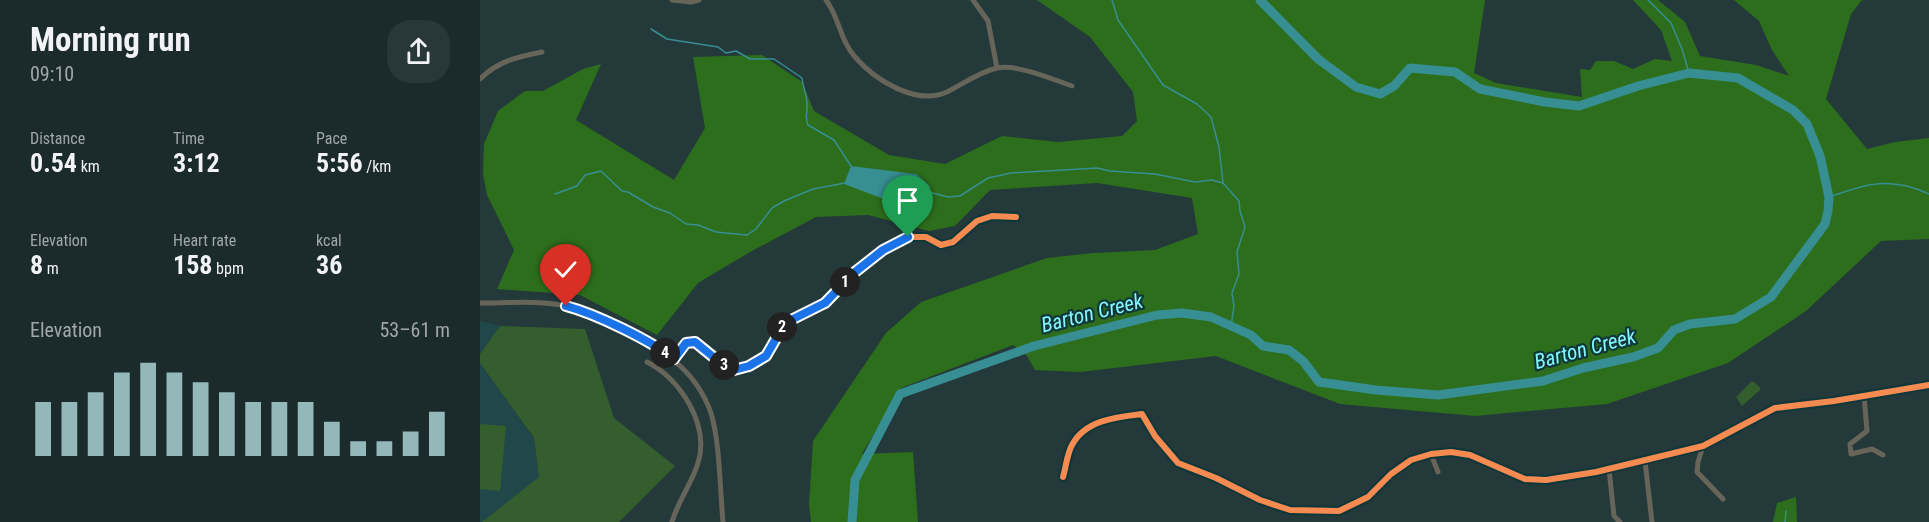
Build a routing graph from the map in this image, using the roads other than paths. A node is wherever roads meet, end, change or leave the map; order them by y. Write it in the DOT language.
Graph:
graph roads {
  1 [pos="672,0"];
  2 [pos="699,0"];
  3 [pos="826,0"];
  4 [pos="973,0"];
  5 [pos="542,52"];
  6 [pos="997,68"];
  7 [pos="480,80"];
  8 [pos="1072,86"];
  9 [pos="1016,217"];
  10 [pos="480,303"];
  11 [pos="674,359"];
  12 [pos="647,362"];
  13 [pos="1929,385"];
  14 [pos="1864,396"];
  15 [pos="1704,446"];
  16 [pos="1431,454"];
  17 [pos="1883,455"];
  18 [pos="1645,461"];
  19 [pos="1609,469"];
  20 [pos="1438,472"];
  21 [pos="1063,477"];
  22 [pos="1723,499"];
  23 [pos="672,522"];
  24 [pos="723,522"];
  25 [pos="1620,522"];
  26 [pos="1652,522"];
  1 -- 2 [label="street"];
  3 -- 6 [label="street"];
  4 -- 6 [label="street"];
  5 -- 7 [label="street"];
  6 -- 8 [label="street"];
  9 -- 11 [label="street"];
  10 -- 11 [label="street"];
  11 -- 24 [label="street"];
  12 -- 23 [label="street"];
  13 -- 14 [label="street"];
  14 -- 15 [label="street"];
  14 -- 17 [label="street"];
  15 -- 18 [label="street"];
  15 -- 22 [label="street"];
  16 -- 19 [label="street"];
  16 -- 20 [label="street"];
  16 -- 21 [label="street"];
  18 -- 19 [label="street"];
  18 -- 26 [label="street"];
  19 -- 25 [label="street"];
}
